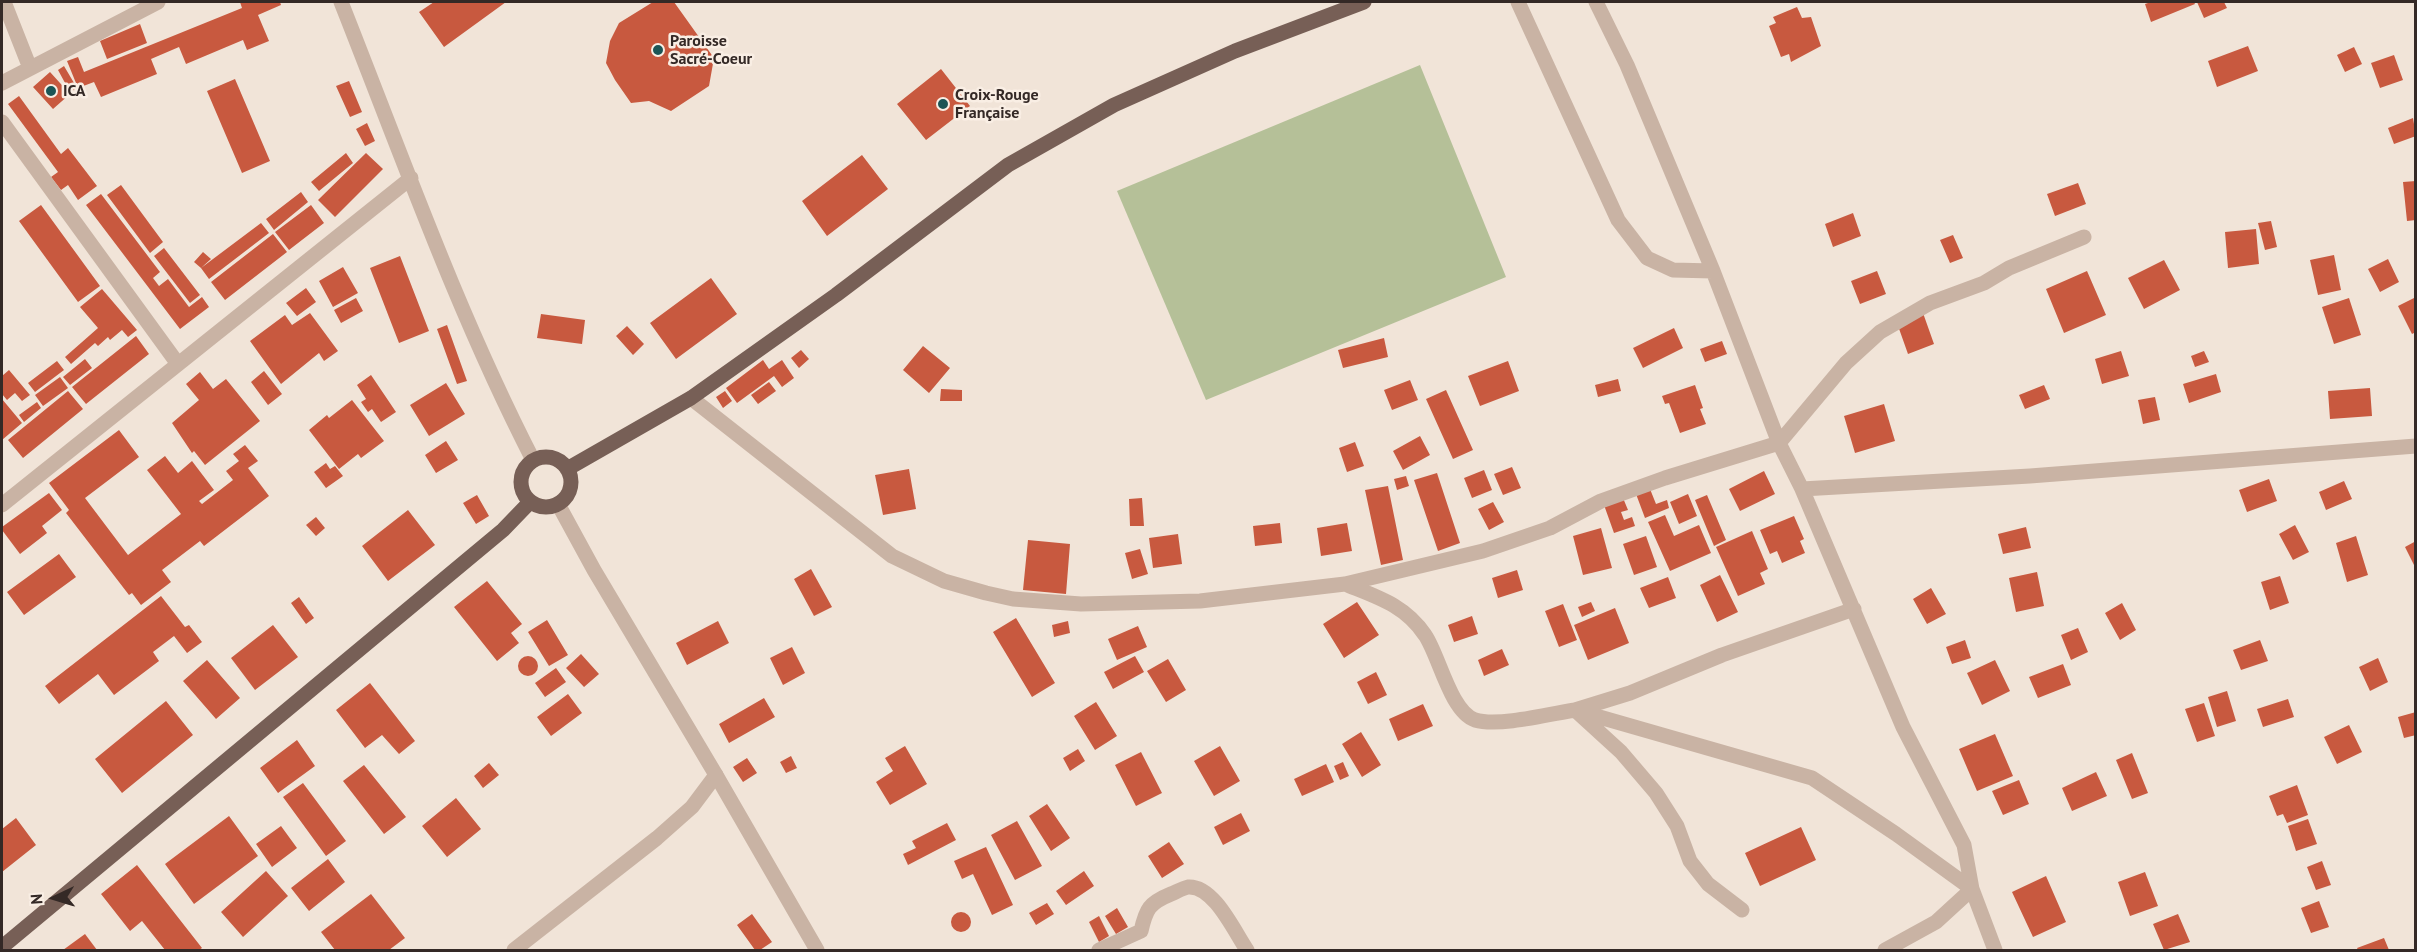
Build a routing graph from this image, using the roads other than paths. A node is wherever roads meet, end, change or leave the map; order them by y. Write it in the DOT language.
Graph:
graph roads {
  1 [pos="4,2"];
  2 [pos="158,2"];
  3 [pos="340,2"];
  4 [pos="1364,2"];
  5 [pos="1518,2"];
  6 [pos="1596,2"];
  7 [pos="30,68"];
  8 [pos="2,83"];
  9 [pos="2,122"];
  10 [pos="411,178"];
  11 [pos="2084,237"];
  12 [pos="1713,271"];
  13 [pos="178,364"];
  14 [pos="691,398"];
  15 [pos="1779,443"];
  16 [pos="2415,447"];
  17 [pos="533,460"];
  18 [pos="567,469"];
  19 [pos="1802,489"];
  20 [pos="530,502"];
  21 [pos="558,504"];
  22 [pos="2,505"];
  23 [pos="1345,584"];
  24 [pos="1854,609"];
  25 [pos="1575,710"];
  26 [pos="716,775"];
  27 [pos="1972,889"];
  28 [pos="1742,910"];
  29 [pos="2,947"];
  30 [pos="514,951"];
  31 [pos="817,951"];
  32 [pos="1099,951"];
  33 [pos="1247,951"];
  34 [pos="1885,951"];
  35 [pos="1995,951"];
  1 -- 7 [label="street"];
  2 -- 7 [label="street"];
  3 -- 10 [label="street"];
  4 -- 14 [label="main road"];
  5 -- 12 [label="street"];
  6 -- 12 [label="street"];
  7 -- 8 [label="street"];
  9 -- 13 [label="street"];
  10 -- 13 [label="street"];
  10 -- 17 [label="street"];
  11 -- 15 [label="street"];
  12 -- 15 [label="street"];
  13 -- 22 [label="street"];
  14 -- 18 [label="main road"];
  14 -- 23 [label="street"];
  15 -- 19 [label="street"];
  15 -- 23 [label="street"];
  16 -- 19 [label="street"];
  17 -- 18 [label="main road"];
  17 -- 20 [label="main road"];
  18 -- 21 [label="main road"];
  19 -- 24 [label="street"];
  20 -- 21 [label="main road"];
  20 -- 29 [label="main road"];
  21 -- 26 [label="street"];
  23 -- 25 [label="street"];
  24 -- 25 [label="street"];
  24 -- 27 [label="street"];
  25 -- 27 [label="street"];
  25 -- 28 [label="street"];
  26 -- 30 [label="street"];
  26 -- 31 [label="street"];
  27 -- 34 [label="street"];
  27 -- 35 [label="street"];
  32 -- 33 [label="street"];
}
